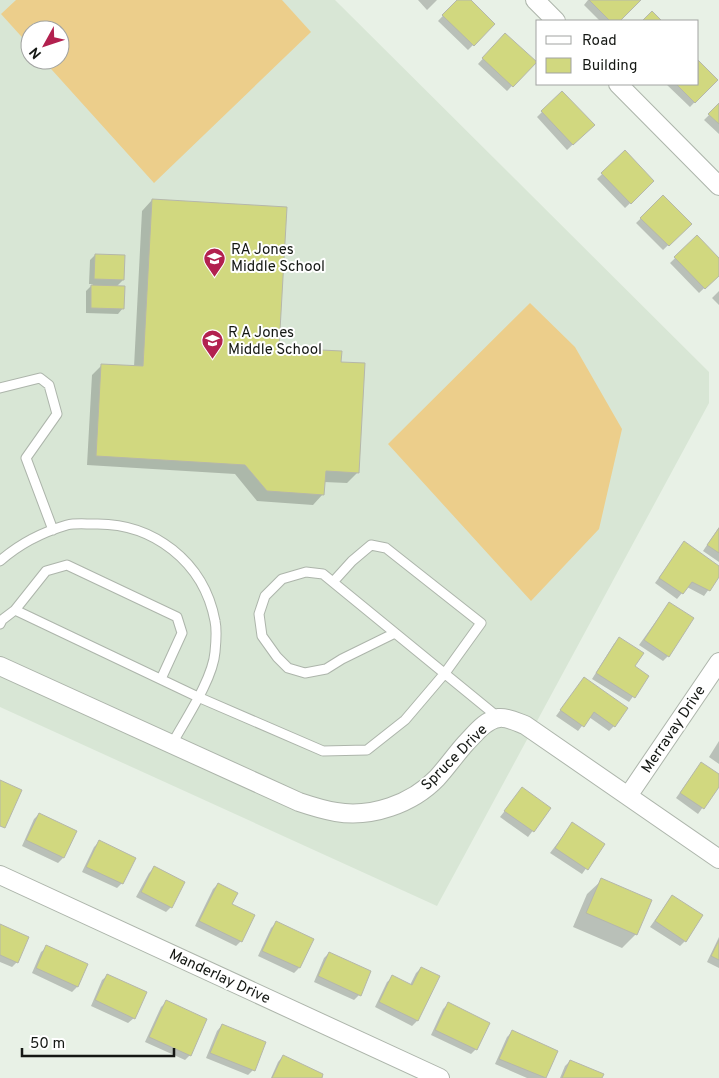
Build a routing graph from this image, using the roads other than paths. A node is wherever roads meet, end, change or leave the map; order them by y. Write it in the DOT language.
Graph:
graph roads {
  1 [pos="535,0"];
  2 [pos="555,20"];
  3 [pos="619,85"];
  4 [pos="719,186"];
  5 [pos="0,388"];
  6 [pos="54,530"];
  7 [pos="0,561"];
  8 [pos="333,582"];
  9 [pos="15,610"];
  10 [pos="0,624"];
  11 [pos="395,633"];
  12 [pos="719,662"];
  13 [pos="0,666"];
  14 [pos="445,673"];
  15 [pos="161,679"];
  16 [pos="198,697"];
  17 [pos="500,718"];
  18 [pos="172,744"];
  19 [pos="628,796"];
  20 [pos="719,859"];
  21 [pos="0,875"];
  22 [pos="440,1078"];
  1 -- 2 [label="street"];
  3 -- 4 [label="street"];
  5 -- 6 [label="lane"];
  6 -- 7 [label="lane"];
  6 -- 16 [label="lane"];
  8 -- 11 [label="lane"];
  8 -- 11 [label="lane"];
  8 -- 14 [label="lane"];
  9 -- 10 [label="lane"];
  9 -- 15 [label="lane"];
  9 -- 15 [label="lane"];
  11 -- 14 [label="lane"];
  12 -- 19 [label="street, Merravay Drive"];
  13 -- 18 [label="street, Spruce Drive"];
  14 -- 16 [label="lane"];
  14 -- 17 [label="lane"];
  15 -- 16 [label="lane"];
  16 -- 18 [label="lane"];
  17 -- 18 [label="street, Spruce Drive"];
  17 -- 19 [label="street, Spruce Drive"];
  19 -- 20 [label="street, Spruce Drive"];
  21 -- 22 [label="street, Manderlay Drive"];
}
